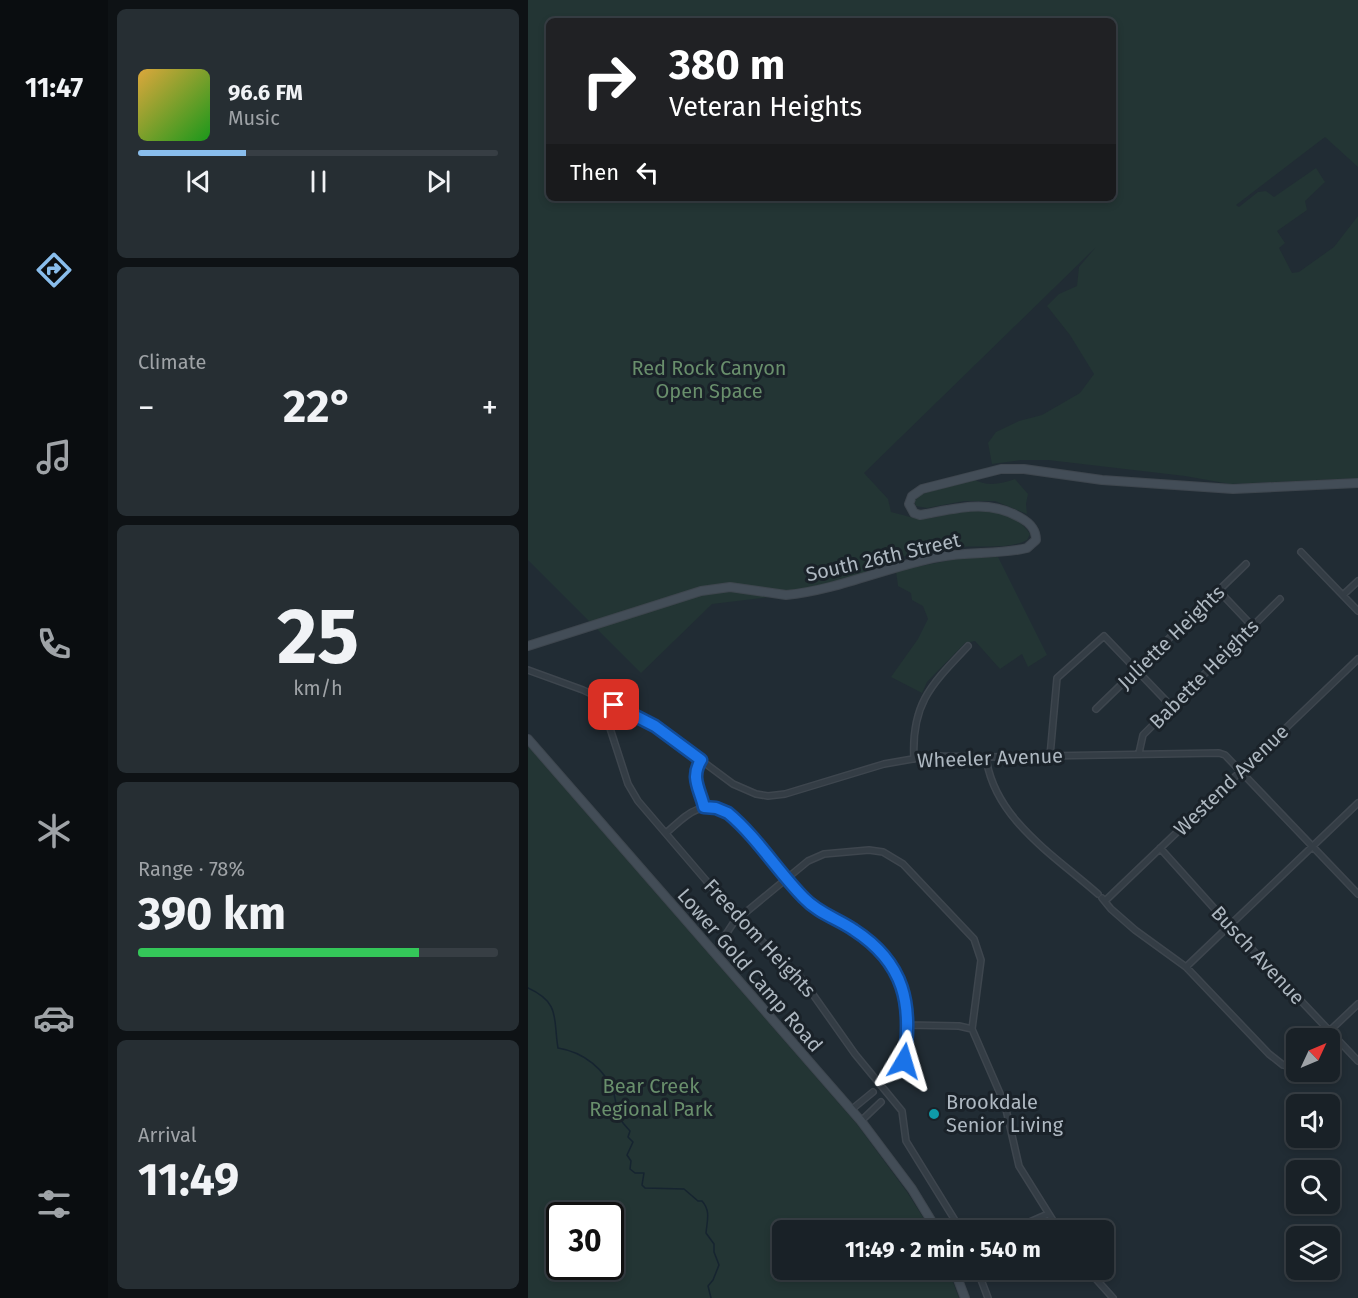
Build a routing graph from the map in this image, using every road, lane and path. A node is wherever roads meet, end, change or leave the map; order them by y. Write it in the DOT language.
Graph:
graph roads {
  1 [pos="1358,483"];
  2 [pos="1301,552"];
  3 [pos="1246,564"];
  4 [pos="1358,581"];
  5 [pos="1219,591"];
  6 [pos="1343,596"];
  7 [pos="1280,599"];
  8 [pos="1358,611"];
  9 [pos="1254,628"];
  10 [pos="528,646"];
  11 [pos="968,646"];
  12 [pos="1358,659"];
  13 [pos="528,670"];
  14 [pos="1136,670"];
  15 [pos="614,705"];
  16 [pos="1172,707"];
  17 [pos="1096,709"];
  18 [pos="528,739"];
  19 [pos="1139,753"];
  20 [pos="1050,756"];
  21 [pos="986,757"];
  22 [pos="914,759"];
  23 [pos="701,760"];
  24 [pos="1241,771"];
  25 [pos="1358,803"];
  26 [pos="704,807"];
  27 [pos="666,833"];
  28 [pos="1312,846"];
  29 [pos="1160,848"];
  30 [pos="787,878"];
  31 [pos="1358,894"];
  32 [pos="1101,898"];
  33 [pos="739,919"];
  34 [pos="1230,926"];
  35 [pos="721,942"];
  36 [pos="1186,968"];
  37 [pos="1358,1004"];
  38 [pos="908,1025"];
  39 [pos="1327,1028"];
  40 [pos="1333,1028"];
  41 [pos="972,1029"];
  42 [pos="1340,1042"];
  43 [pos="904,1061"];
  44 [pos="1358,1061"];
  45 [pos="1286,1065"];
  46 [pos="851,1110"];
  47 [pos="861,1121"];
  48 [pos="1048,1214"];
  49 [pos="930,1220"];
  50 [pos="956,1220"];
  51 [pos="1034,1220"];
  52 [pos="1052,1220"];
  53 [pos="958,1280"];
  54 [pos="981,1280"];
  55 [pos="1097,1280"];
  56 [pos="964,1298"];
  57 [pos="988,1298"];
  58 [pos="1113,1298"];
  1 -- 10 [label="street, South 26th Street"];
  2 -- 6 [label="street"];
  3 -- 5 [label="street, Juliette Heights"];
  4 -- 6 [label="street"];
  5 -- 9 [label="street"];
  5 -- 14 [label="street, Juliette Heights"];
  6 -- 8 [label="street"];
  7 -- 9 [label="street, Babette Heights"];
  9 -- 16 [label="street, Babette Heights"];
  11 -- 22 [label="street"];
  12 -- 24 [label="street, Westend Avenue"];
  13 -- 15 [label="street, Wheeler Avenue"];
  14 -- 16 [label="street"];
  14 -- 17 [label="street, Juliette Heights"];
  14 -- 20 [label="street"];
  15 -- 23 [label="street, Wheeler Avenue"];
  15 -- 27 [label="street, Freedom Heights"];
  16 -- 19 [label="street, Babette Heights"];
  18 -- 46 [label="street, Lower Gold Camp Road"];
  19 -- 20 [label="street, Wheeler Avenue"];
  19 -- 24 [label="street, Wheeler Avenue"];
  20 -- 21 [label="street, Wheeler Avenue"];
  21 -- 22 [label="street, Wheeler Avenue"];
  21 -- 32 [label="street"];
  22 -- 23 [label="street, Wheeler Avenue"];
  23 -- 26 [label="street"];
  24 -- 28 [label="street, Wheeler Avenue"];
  24 -- 29 [label="street, Westend Avenue"];
  25 -- 28 [label="street"];
  26 -- 27 [label="street"];
  26 -- 30 [label="street"];
  27 -- 33 [label="street, Freedom Heights"];
  28 -- 31 [label="street, Wheeler Avenue"];
  28 -- 34 [label="street"];
  29 -- 32 [label="street, Westend Avenue"];
  29 -- 34 [label="street, Busch Avenue"];
  30 -- 33 [label="street"];
  30 -- 38 [label="street"];
  30 -- 41 [label="street"];
  32 -- 36 [label="street"];
  33 -- 35 [label="street"];
  33 -- 50 [label="street, Freedom Heights"];
  34 -- 36 [label="street"];
  34 -- 39 [label="street, Busch Avenue"];
  36 -- 45 [label="street"];
  37 -- 40 [label="street"];
  38 -- 41 [label="street"];
  38 -- 43 [label="street"];
  41 -- 48 [label="street"];
  42 -- 44 [label="street, Busch Avenue"];
  46 -- 47 [label="street, Lower Gold Camp Road"];
  46 -- 47 [label="street"];
  47 -- 49 [label="street, Lower Gold Camp Road"];
  48 -- 51 [label="street"];
  48 -- 52 [label="street"];
  53 -- 56 [label="street"];
  54 -- 57 [label="street"];
  55 -- 58 [label="street"];
}
